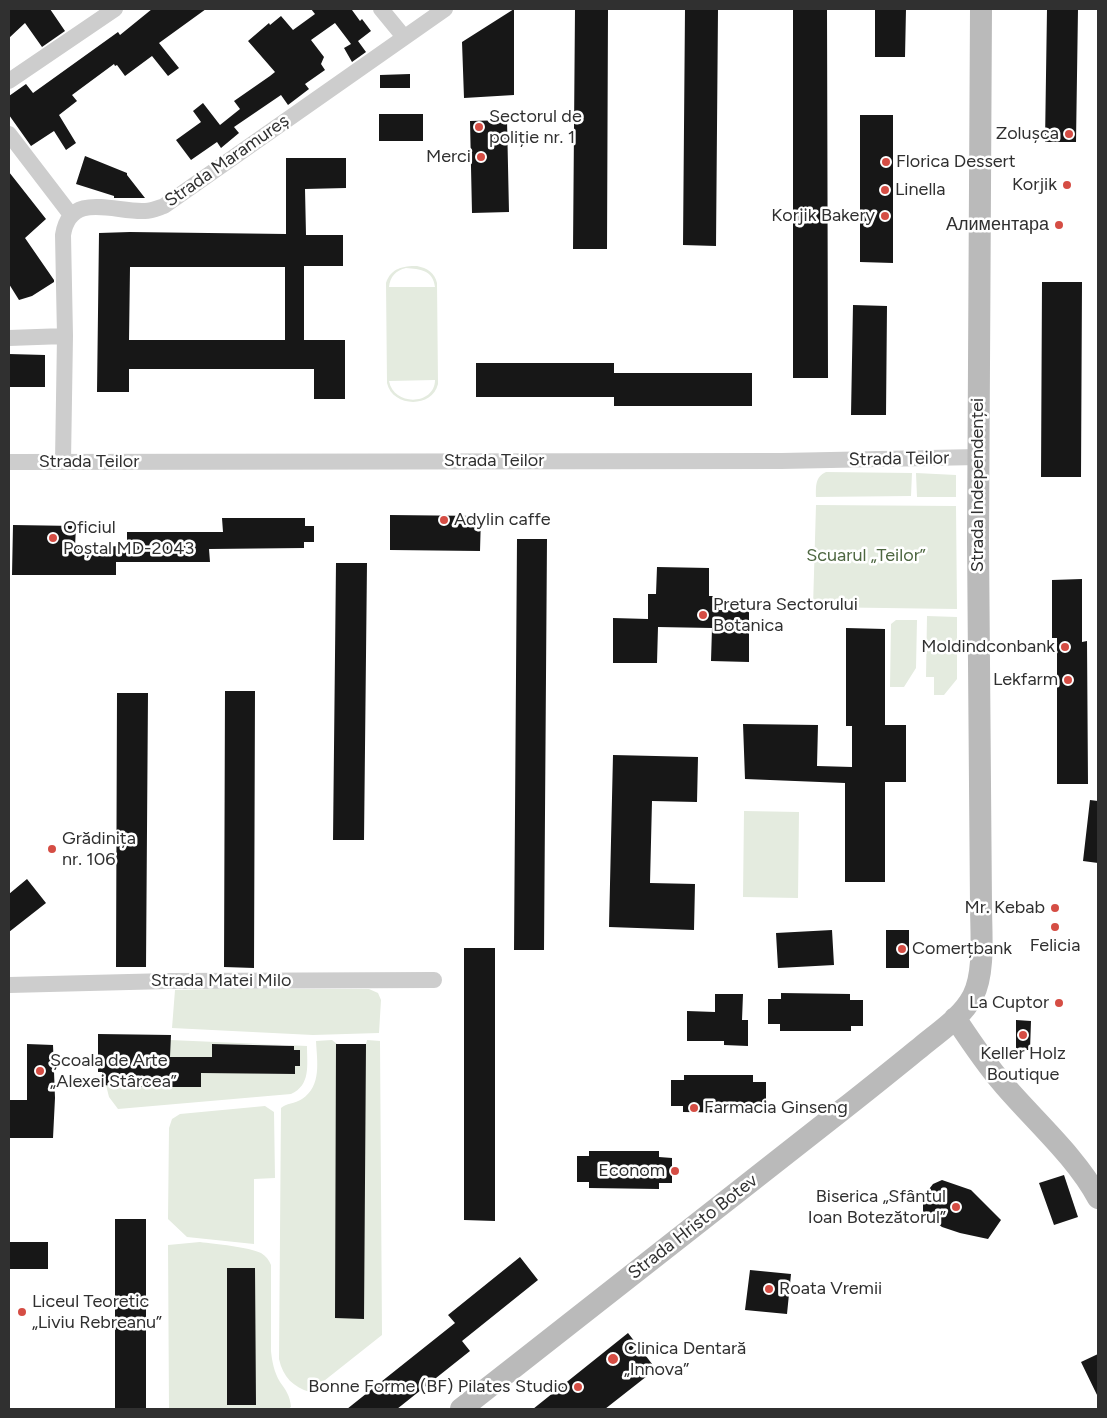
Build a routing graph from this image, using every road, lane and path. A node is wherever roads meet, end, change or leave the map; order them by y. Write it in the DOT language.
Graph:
graph roads {
  1 [pos="115,9"];
  2 [pos="381,9"];
  3 [pos="445,9"];
  4 [pos="981,9"];
  5 [pos="404,37"];
  6 [pos="9,82"];
  7 [pos="9,134"];
  8 [pos="71,215"];
  9 [pos="66,336"];
  10 [pos="9,338"];
  11 [pos="978,457"];
  12 [pos="9,462"];
  13 [pos="63,462"];
  14 [pos="434,980"];
  15 [pos="9,986"];
  16 [pos="955,1018"];
  17 [pos="1098,1198"];
  18 [pos="461,1409"];
  1 -- 6 [label="street"];
  2 -- 5 [label="street"];
  3 -- 5 [label="street, Strada Maramureș"];
  4 -- 11 [label="main road, Strada Independenței"];
  5 -- 8 [label="street, Strada Maramureș"];
  7 -- 8 [label="street"];
  8 -- 9 [label="street"];
  9 -- 10 [label="street"];
  9 -- 13 [label="street"];
  11 -- 13 [label="street, Strada Teilor"];
  11 -- 16 [label="main road, Strada Independenței"];
  12 -- 13 [label="street, Strada Teilor"];
  14 -- 15 [label="street, Strada Matei Milo"];
  16 -- 17 [label="main road"];
  16 -- 18 [label="main road, Strada Hristo Botev"];
}
